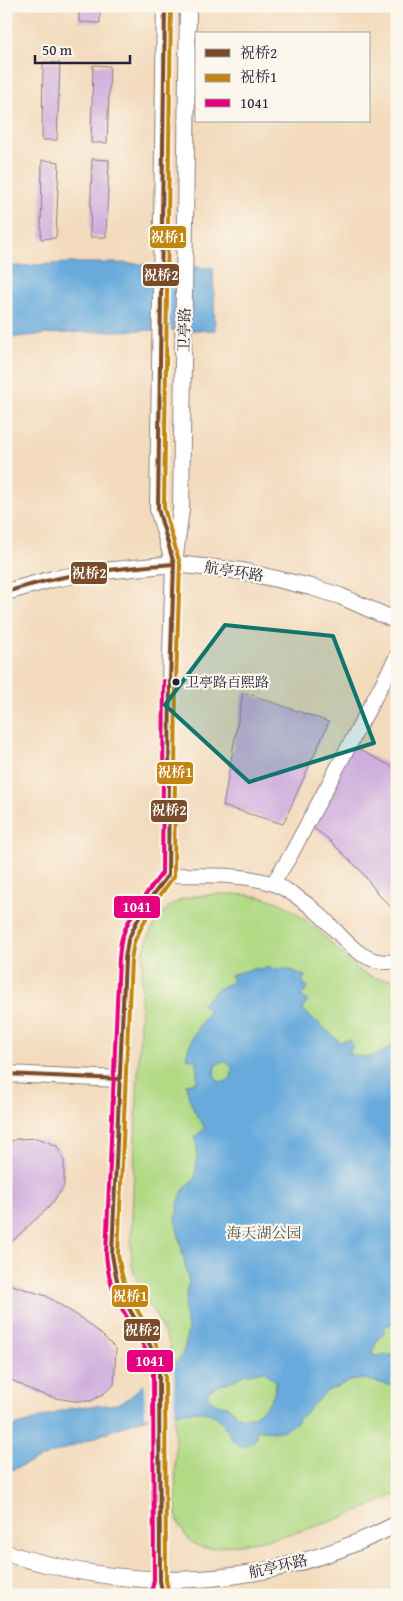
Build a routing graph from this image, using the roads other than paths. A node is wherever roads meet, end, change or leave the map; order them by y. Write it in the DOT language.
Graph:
graph roads {
  1 [pos="165,6"];
  2 [pos="188,6"];
  3 [pos="174,564"];
  4 [pos="6,592"];
  5 [pos="397,621"];
  6 [pos="397,656"];
  7 [pos="168,874"];
  8 [pos="273,883"];
  9 [pos="397,961"];
  10 [pos="6,1074"];
  11 [pos="120,1079"];
  12 [pos="397,1524"];
  13 [pos="6,1553"];
  14 [pos="160,1590"];
  1 -- 3 [label="street, 卫亭路"];
  2 -- 3 [label="street, 卫亭路"];
  3 -- 4 [label="street, 航亭环路"];
  3 -- 5 [label="street, 航亭环路"];
  3 -- 7 [label="street, 卫亭路"];
  6 -- 8 [label="street"];
  7 -- 8 [label="street"];
  7 -- 11 [label="street"];
  8 -- 9 [label="street"];
  10 -- 11 [label="street"];
  11 -- 14 [label="street"];
  12 -- 14 [label="street, 航亭环路"];
  13 -- 14 [label="street, 航亭环路"];
}
